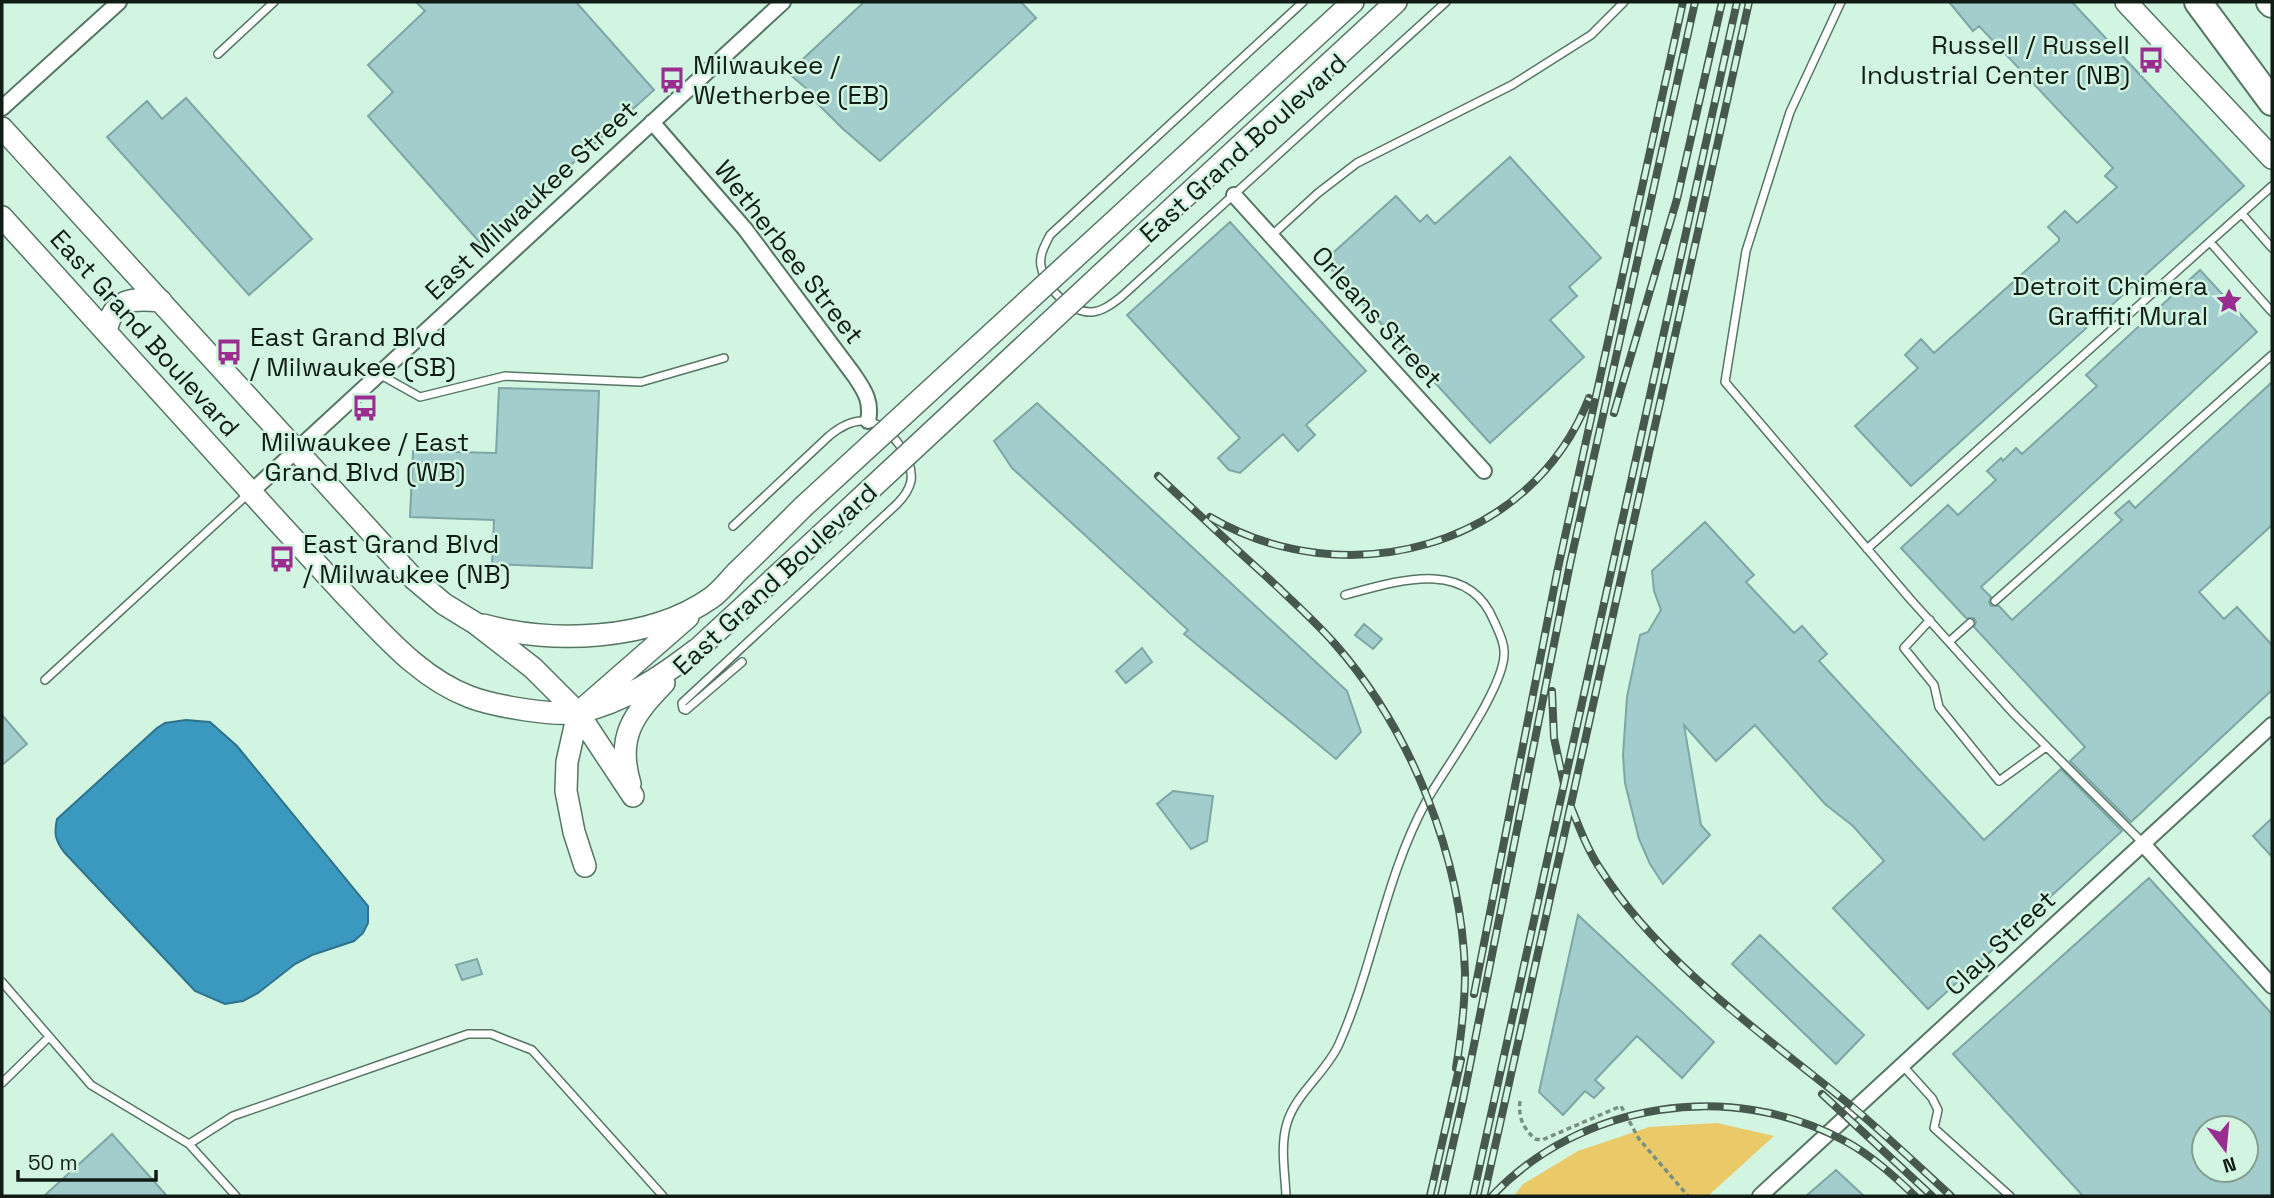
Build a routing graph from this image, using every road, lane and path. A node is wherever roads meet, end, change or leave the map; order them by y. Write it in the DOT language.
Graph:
graph roads {
  1 [pos="274,2"];
  2 [pos="783,2"];
  3 [pos="1303,2"];
  4 [pos="1353,2"];
  5 [pos="1396,2"];
  6 [pos="1446,2"];
  7 [pos="1624,2"];
  8 [pos="1841,2"];
  9 [pos="2126,2"];
  10 [pos="2198,2"];
  11 [pos="110,5"];
  12 [pos="218,54"];
  13 [pos="2272,102"];
  14 [pos="2,108"];
  15 [pos="652,122"];
  16 [pos="2,128"];
  17 [pos="2272,158"];
  18 [pos="2272,186"];
  19 [pos="1234,195"];
  20 [pos="2242,214"];
  21 [pos="2,217"];
  22 [pos="1271,236"];
  23 [pos="2210,242"];
  24 [pos="2272,248"];
  25 [pos="161,301"];
  26 [pos="2272,312"];
  27 [pos="106,332"];
  28 [pos="2272,355"];
  29 [pos="724,358"];
  30 [pos="379,373"];
  31 [pos="868,421"];
  32 [pos="296,450"];
  33 [pos="1484,471"];
  34 [pos="251,492"];
  35 [pos="733,526"];
  36 [pos="1867,549"];
  37 [pos="1345,595"];
  38 [pos="711,597"];
  39 [pos="1995,601"];
  40 [pos="1930,620"];
  41 [pos="475,623"];
  42 [pos="1970,623"];
  43 [pos="1950,641"];
  44 [pos="696,650"];
  45 [pos="742,662"];
  46 [pos="45,680"];
  47 [pos="578,713"];
  48 [pos="2272,725"];
  49 [pos="2046,747"];
  50 [pos="2143,844"];
  51 [pos="585,866"];
  52 [pos="2,982"];
  53 [pos="2272,986"];
  54 [pos="49,1037"];
  55 [pos="1903,1066"];
  56 [pos="2,1083"];
  57 [pos="1520,1101"];
  58 [pos="189,1144"];
  59 [pos="236,1196"];
  60 [pos="663,1196"];
  61 [pos="1286,1196"];
  62 [pos="1688,1196"];
  63 [pos="1760,1196"];
  64 [pos="2010,1196"];
  1 -- 12 [label="lane"];
  2 -- 15 [label="street, East Milwaukee Street"];
  3 -- 19 [label="lane, East Grand Boulevard"];
  4 -- 38 [label="main road, East Grand Boulevard, bridge"];
  5 -- 44 [label="main road, East Grand Boulevard, bridge"];
  6 -- 19 [label="lane, East Grand Boulevard"];
  7 -- 22 [label="lane"];
  8 -- 36 [label="lane"];
  9 -- 17 [label="main road"];
  10 -- 13 [label="highway"];
  11 -- 14 [label="street"];
  15 -- 30 [label="street, East Milwaukee Street"];
  15 -- 31 [label="street, Wetherbee Street"];
  16 -- 25 [label="main road, East Grand Boulevard"];
  18 -- 20 [label="lane"];
  19 -- 22 [label="street, Orleans Street"];
  20 -- 23 [label="lane"];
  20 -- 24 [label="lane"];
  21 -- 27 [label="main road, East Grand Boulevard"];
  22 -- 33 [label="street, Orleans Street"];
  23 -- 26 [label="lane"];
  23 -- 36 [label="lane"];
  25 -- 27 [label="main road"];
  25 -- 32 [label="main road, East Grand Boulevard"];
  27 -- 34 [label="main road, East Grand Boulevard"];
  28 -- 39 [label="lane"];
  29 -- 30 [label="lane"];
  30 -- 32 [label="street, East Milwaukee Street"];
  31 -- 35 [label="lane"];
  31 -- 45 [label="lane, East Grand Boulevard"];
  32 -- 34 [label="street, East Milwaukee Street"];
  32 -- 41 [label="main road, East Grand Boulevard"];
  34 -- 46 [label="lane"];
  34 -- 47 [label="main road, East Grand Boulevard"];
  36 -- 40 [label="lane"];
  37 -- 61 [label="lane"];
  38 -- 41 [label="main road, East Grand Boulevard"];
  38 -- 47 [label="main road"];
  40 -- 43 [label="lane"];
  40 -- 49 [label="lane"];
  41 -- 47 [label="main road"];
  42 -- 43 [label="lane"];
  43 -- 49 [label="lane"];
  44 -- 47 [label="main road"];
  44 -- 47 [label="main road"];
  47 -- 51 [label="main road"];
  48 -- 50 [label="street, Clay Street"];
  49 -- 50 [label="lane"];
  50 -- 53 [label="street"];
  50 -- 55 [label="street, Clay Street"];
  52 -- 54 [label="lane"];
  54 -- 56 [label="lane"];
  54 -- 58 [label="lane"];
  55 -- 63 [label="street, Clay Street"];
  55 -- 64 [label="lane"];
  57 -- 62 [label="path"];
  58 -- 59 [label="lane"];
  58 -- 60 [label="lane"];
}
